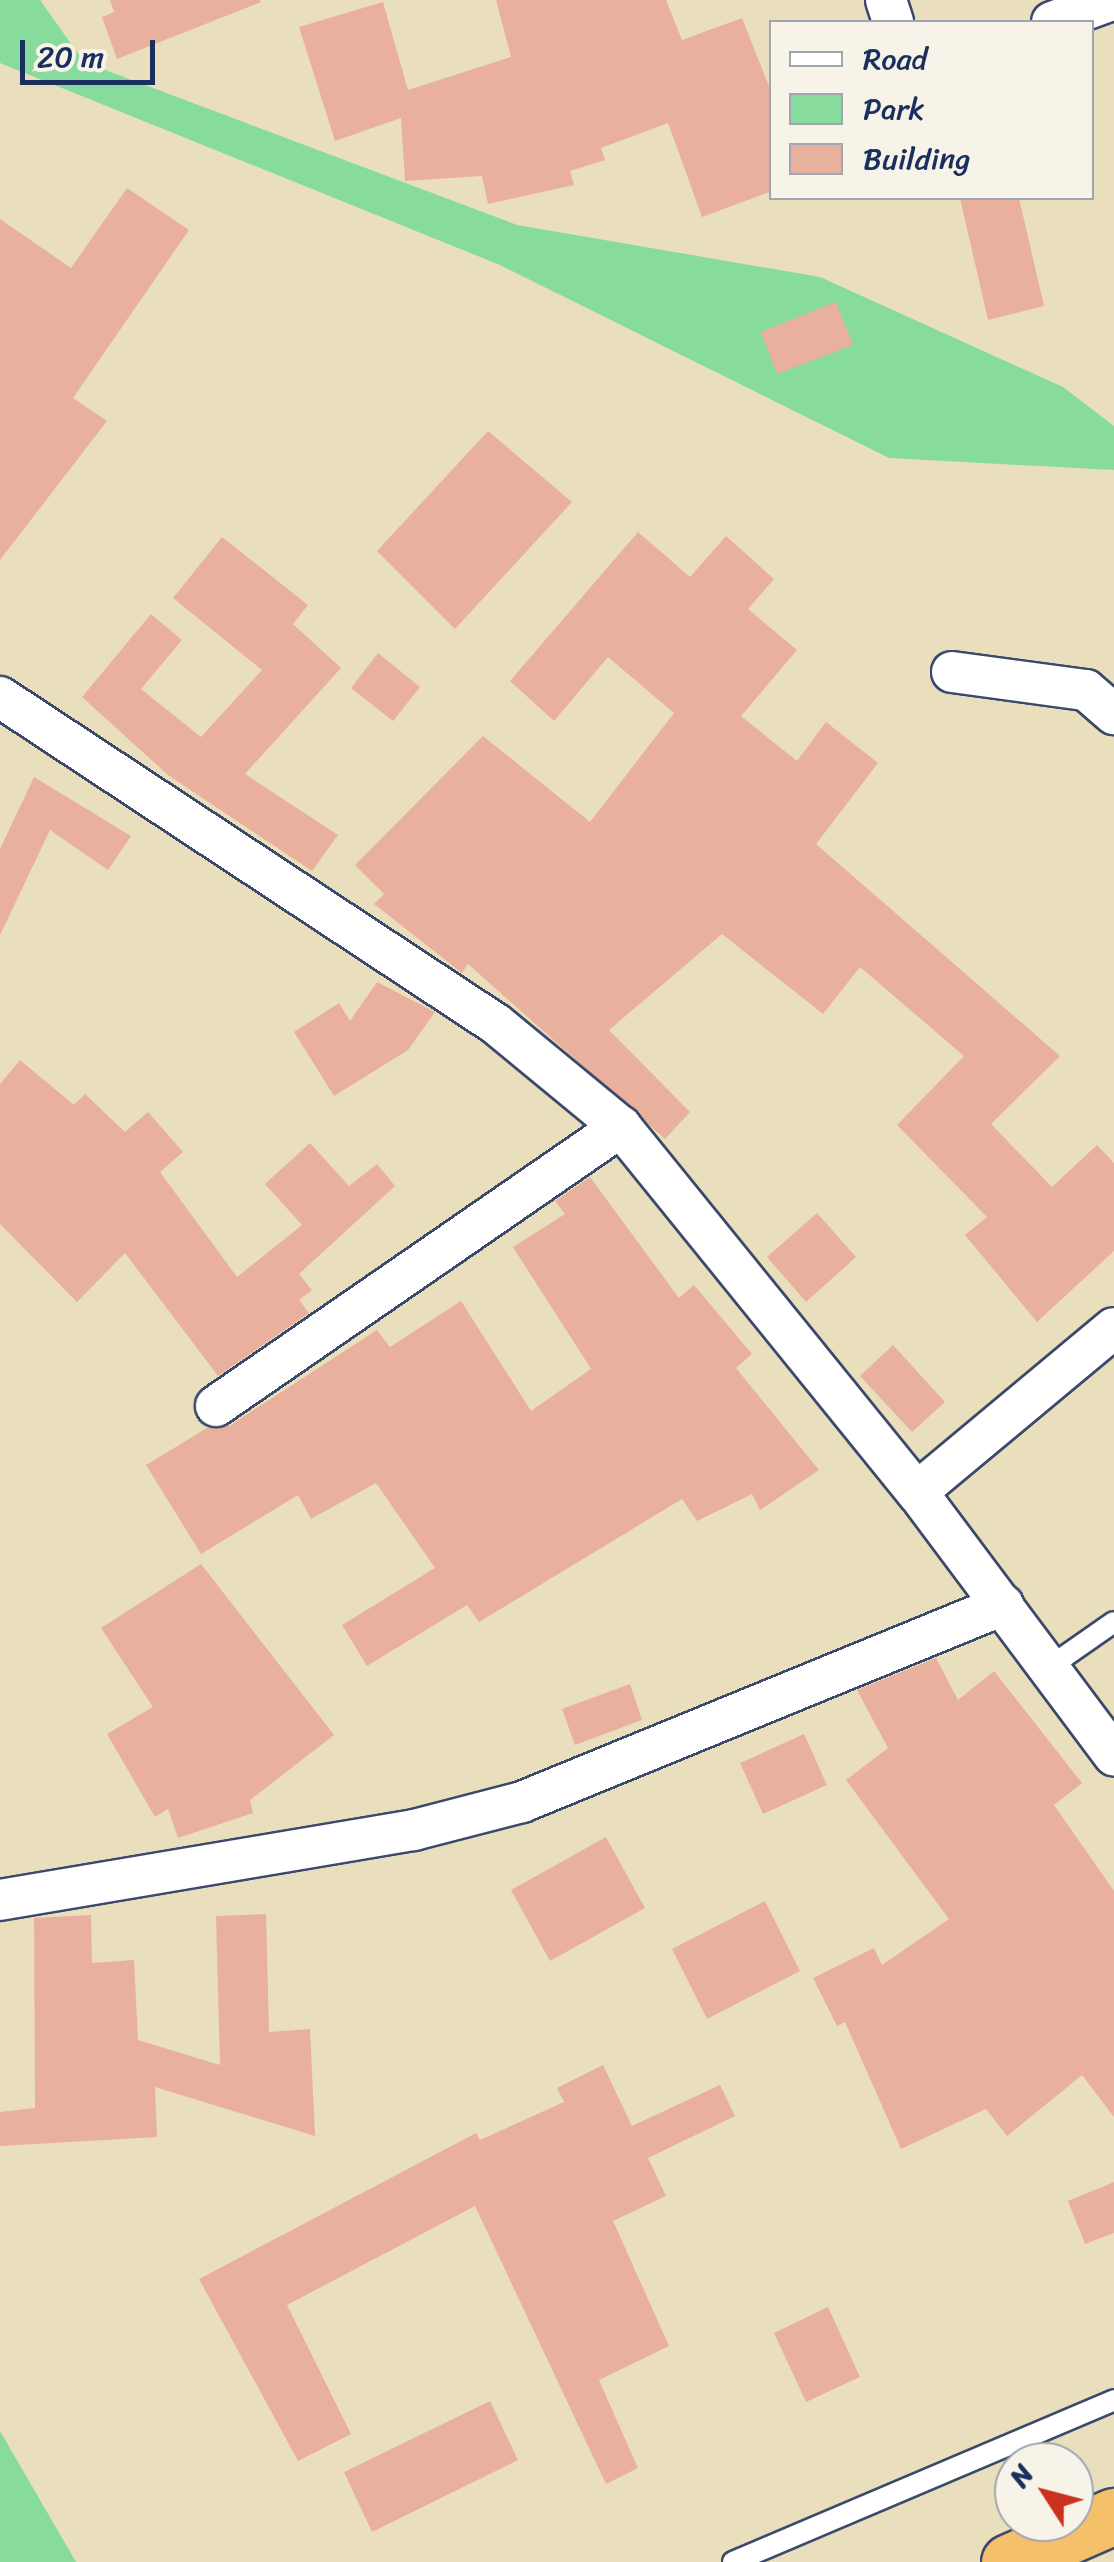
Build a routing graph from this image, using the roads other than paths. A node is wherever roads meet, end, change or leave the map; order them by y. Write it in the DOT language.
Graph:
graph roads {
  1 [pos="1112,0"];
  2 [pos="1057,20"];
  3 [pos="952,672"];
  4 [pos="0,696"];
  5 [pos="1114,714"];
  6 [pos="620,1127"];
  7 [pos="1114,1328"];
  8 [pos="216,1406"];
  9 [pos="916,1492"];
  10 [pos="1002,1605"];
  11 [pos="1114,1622"];
  12 [pos="1048,1668"];
  13 [pos="1114,1756"];
  14 [pos="0,1900"];
  15 [pos="1114,2400"];
  16 [pos="1114,2516"];
  17 [pos="732,2562"];
  18 [pos="1009,2562"];
  1 -- 2 [label="street"];
  3 -- 5 [label="street"];
  4 -- 6 [label="street"];
  6 -- 8 [label="street"];
  6 -- 9 [label="street"];
  7 -- 9 [label="street"];
  9 -- 10 [label="street"];
  10 -- 12 [label="street"];
  10 -- 14 [label="street"];
  11 -- 12 [label="lane"];
  12 -- 13 [label="street"];
  15 -- 17 [label="lane"];
  16 -- 18 [label="highway"];
}
